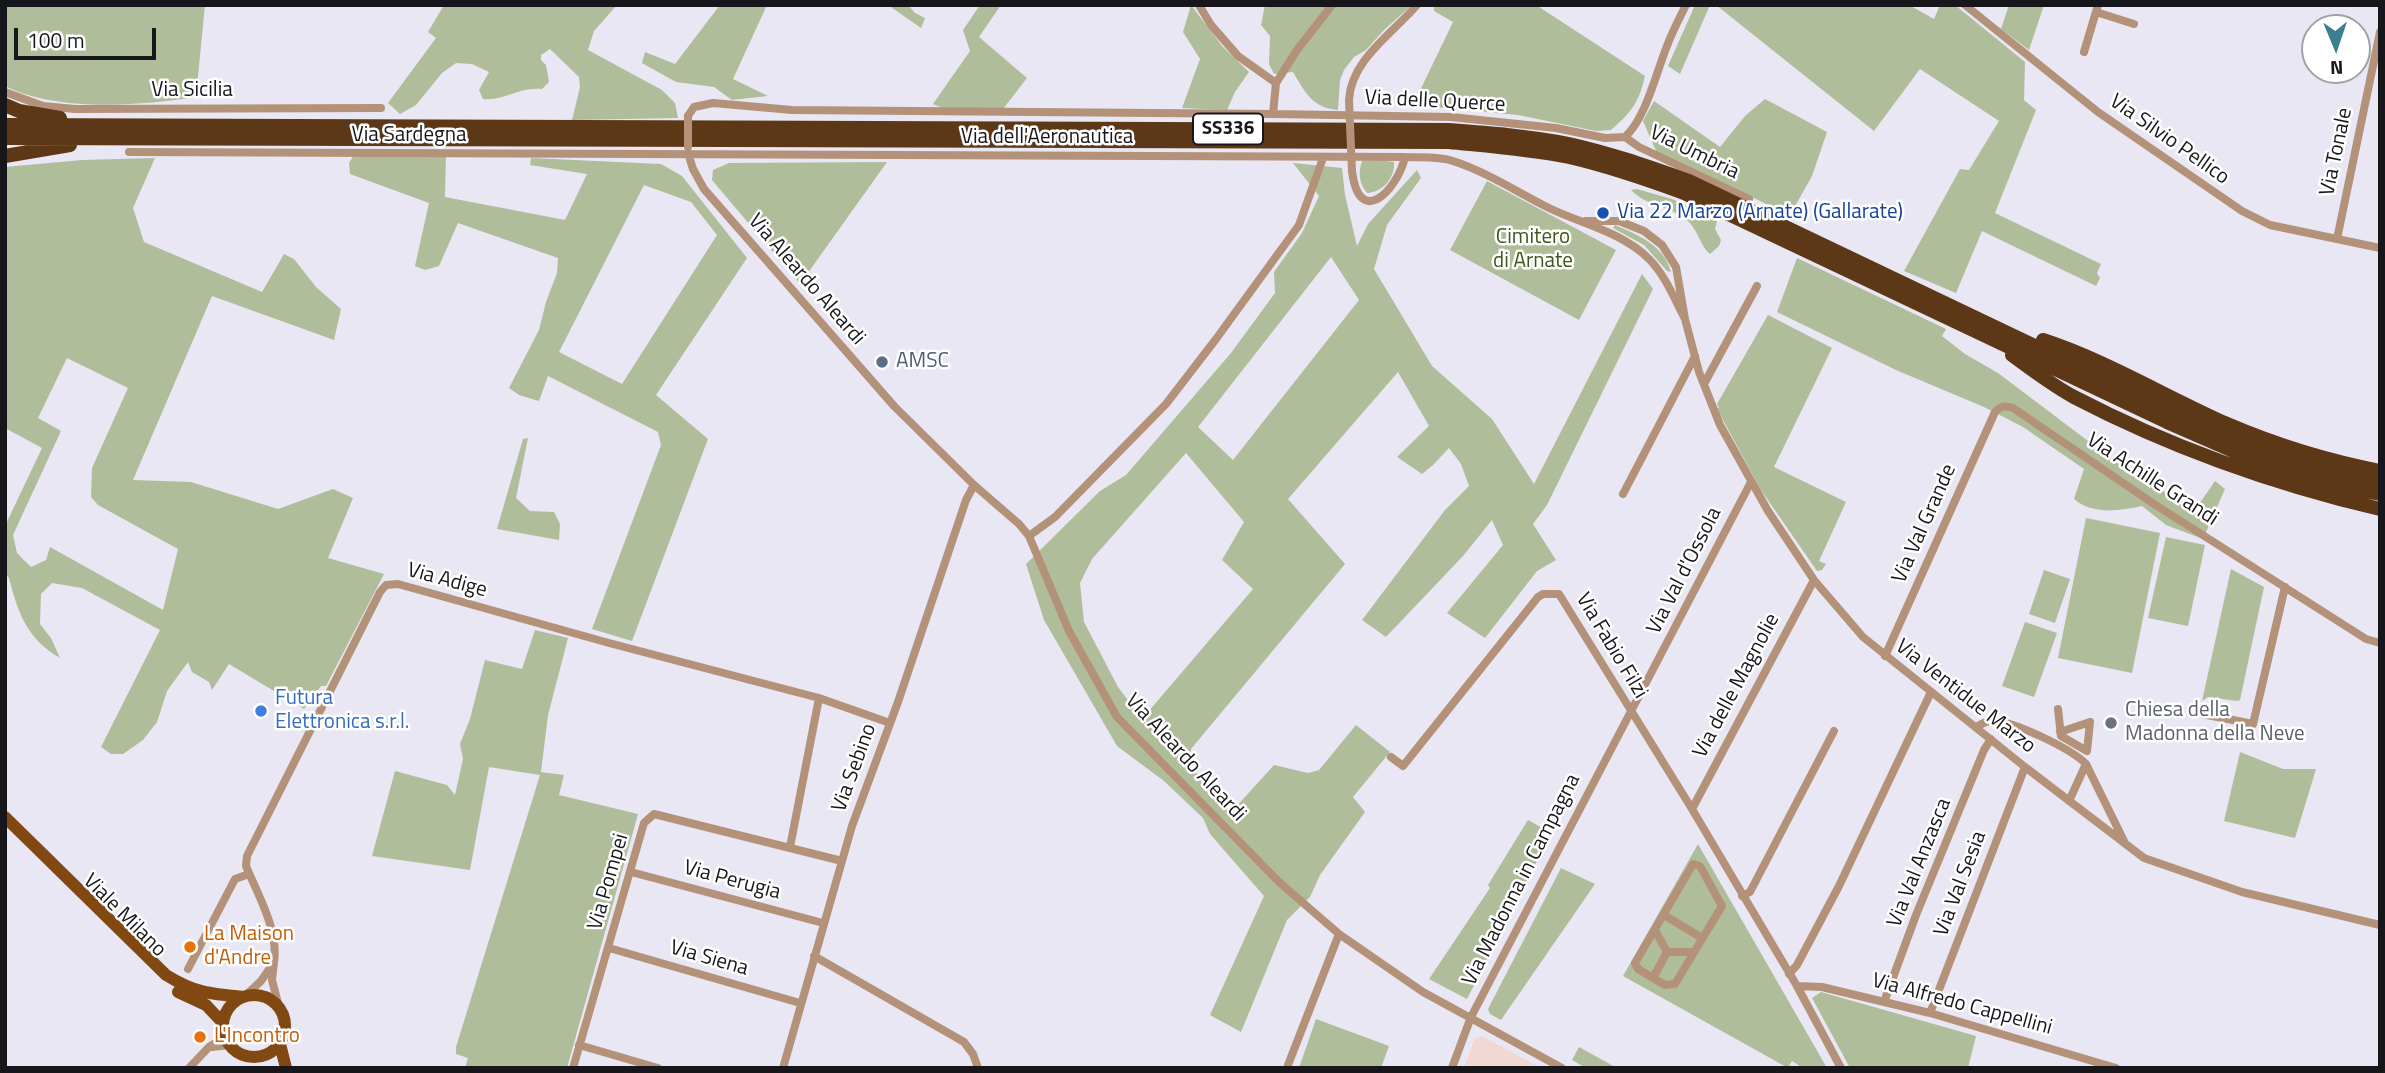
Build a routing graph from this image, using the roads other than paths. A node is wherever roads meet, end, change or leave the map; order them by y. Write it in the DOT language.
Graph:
graph roads {
  1 [pos="1199,5"];
  2 [pos="1332,5"];
  3 [pos="1417,5"];
  4 [pos="1686,5"];
  5 [pos="1965,5"];
  6 [pos="2097,9"];
  7 [pos="2134,24"];
  8 [pos="2380,32"];
  9 [pos="2084,52"];
  10 [pos="1276,83"];
  11 [pos="5,92"];
  12 [pos="5,105"];
  13 [pos="381,108"];
  14 [pos="1273,114"];
  15 [pos="5,125"];
  16 [pos="110,132"];
  17 [pos="1625,137"];
  18 [pos="5,138"];
  19 [pos="60,147"];
  20 [pos="5,149"];
  21 [pos="688,151"];
  22 [pos="129,152"];
  23 [pos="5,156"];
  24 [pos="1405,157"];
  25 [pos="1323,158"];
  26 [pos="1749,199"];
  27 [pos="1583,220"];
  28 [pos="2337,239"];
  29 [pos="2380,248"];
  30 [pos="1756,286"];
  31 [pos="1685,318"];
  32 [pos="1988,330"];
  33 [pos="1695,356"];
  34 [pos="1704,384"];
  35 [pos="1999,407"];
  36 [pos="2380,471"];
  37 [pos="1751,482"];
  38 [pos="2380,482"];
  39 [pos="974,485"];
  40 [pos="1623,494"];
  41 [pos="2380,494"];
  42 [pos="2380,509"];
  43 [pos="1030,536"];
  44 [pos="1814,580"];
  45 [pos="2285,587"];
  46 [pos="2380,643"];
  47 [pos="1885,656"];
  48 [pos="1931,692"];
  49 [pos="820,698"];
  50 [pos="2058,709"];
  51 [pos="1631,713"];
  52 [pos="2202,714"];
  53 [pos="890,723"];
  54 [pos="1976,727"];
  55 [pos="1834,731"];
  56 [pos="2060,732"];
  57 [pos="1991,739"];
  58 [pos="1391,757"];
  59 [pos="2086,764"];
  60 [pos="2025,767"];
  61 [pos="2069,801"];
  62 [pos="1692,809"];
  63 [pos="5,817"];
  64 [pos="5,828"];
  65 [pos="2125,843"];
  66 [pos="790,847"];
  67 [pos="842,861"];
  68 [pos="631,872"];
  69 [pos="249,874"];
  70 [pos="1742,897"];
  71 [pos="1664,915"];
  72 [pos="823,923"];
  73 [pos="2380,925"];
  74 [pos="1655,930"];
  75 [pos="1339,934"];
  76 [pos="1702,938"];
  77 [pos="608,948"];
  78 [pos="1694,952"];
  79 [pos="1667,953"];
  80 [pos="814,956"];
  81 [pos="274,962"];
  82 [pos="188,969"];
  83 [pos="1789,974"];
  84 [pos="1653,978"];
  85 [pos="1797,986"];
  86 [pos="244,997"];
  87 [pos="1884,1002"];
  88 [pos="800,1003"];
  89 [pos="279,1007"];
  90 [pos="1930,1013"];
  91 [pos="1471,1017"];
  92 [pos="222,1022"];
  93 [pos="227,1041"];
  94 [pos="280,1044"];
  95 [pos="579,1045"];
  96 [pos="262,1062"];
  97 [pos="1288,1065"];
  98 [pos="189,1068"];
  99 [pos="286,1068"];
  100 [pos="573,1068"];
  101 [pos="658,1068"];
  102 [pos="783,1068"];
  103 [pos="978,1068"];
  104 [pos="1452,1068"];
  105 [pos="1562,1068"];
  106 [pos="1842,1068"];
  107 [pos="2116,1068"];
  1 -- 10 [label="street"];
  2 -- 10 [label="street"];
  3 -- 24 [label="street, bridge"];
  4 -- 17 [label="street"];
  5 -- 28 [label="street, Via Silvio Pellico"];
  6 -- 7 [label="street"];
  6 -- 9 [label="street"];
  8 -- 28 [label="street, Via Tonale"];
  10 -- 14 [label="street"];
  11 -- 13 [label="street, Via Sicilia"];
  12 -- 16 [label="highway"];
  14 -- 17 [label="street, Via delle Querce"];
  14 -- 21 [label="street, Via delle Querce, bridge"];
  15 -- 16 [label="highway, SS336"];
  16 -- 18 [label="highway, SS336"];
  16 -- 19 [label="highway"];
  16 -- 32 [label="highway, SS336"];
  17 -- 26 [label="street, Via Umbria"];
  19 -- 20 [label="highway"];
  19 -- 23 [label="highway"];
  21 -- 22 [label="street, Via Sardegna"];
  21 -- 25 [label="street, Via dell'Aeronautica"];
  21 -- 39 [label="street, Via Aleardo Aleardi"];
  24 -- 25 [label="street, Via dell'Aeronautica"];
  24 -- 27 [label="street, Via Ventidue Marzo"];
  25 -- 43 [label="street"];
  27 -- 31 [label="street, Via Ventidue Marzo"];
  27 -- 31 [label="street, Via Ventidue Marzo"];
  28 -- 29 [label="street, Via Silvio Pellico"];
  30 -- 34 [label="street"];
  31 -- 33 [label="street, Via Ventidue Marzo"];
  32 -- 36 [label="highway"];
  32 -- 38 [label="highway, SS336"];
  32 -- 41 [label="highway, SS336"];
  32 -- 42 [label="highway"];
  33 -- 34 [label="street, Via Ventidue Marzo"];
  33 -- 40 [label="street"];
  34 -- 37 [label="street, Via Ventidue Marzo"];
  35 -- 45 [label="street, Via Achille Grandi"];
  35 -- 47 [label="street, Via Val Grande"];
  37 -- 44 [label="street, Via Ventidue Marzo"];
  37 -- 51 [label="street, Via Val d'Ossola"];
  39 -- 43 [label="street, Via Aleardo Aleardi"];
  39 -- 53 [label="street, Via Sebino"];
  43 -- 75 [label="street, Via Aleardo Aleardi"];
  44 -- 47 [label="street, Via Ventidue Marzo"];
  44 -- 62 [label="street, Via delle Magnolie"];
  45 -- 46 [label="street, Via Achille Grandi"];
  45 -- 52 [label="street"];
  47 -- 48 [label="street, Via Ventidue Marzo"];
  48 -- 54 [label="street, Via Ventidue Marzo"];
  48 -- 83 [label="street"];
  49 -- 53 [label="street, Via Adige"];
  49 -- 66 [label="street"];
  49 -- 69 [label="street, Via Adige"];
  50 -- 56 [label="street"];
  51 -- 58 [label="street, Via Fabio Filzi"];
  51 -- 62 [label="street, Via Fabio Filzi"];
  51 -- 91 [label="street, Via Madonna in Campagna"];
  53 -- 67 [label="street, Via Sebino"];
  54 -- 57 [label="street, Via Ventidue Marzo"];
  54 -- 59 [label="street"];
  55 -- 70 [label="street"];
  57 -- 60 [label="street, Via Ventidue Marzo"];
  57 -- 87 [label="street, Via Val Anzasca"];
  59 -- 61 [label="street"];
  59 -- 65 [label="street"];
  60 -- 61 [label="street, Via Ventidue Marzo"];
  60 -- 90 [label="street, Via Val Sesia"];
  61 -- 65 [label="street, Via Ventidue Marzo"];
  62 -- 70 [label="street, Via Fabio Filzi"];
  63 -- 86 [label="main road"];
  64 -- 92 [label="main road, Viale Milano"];
  65 -- 73 [label="street, Via Ventidue Marzo"];
  66 -- 67 [label="street, Via Pompei"];
  66 -- 68 [label="street, Via Pompei"];
  67 -- 72 [label="street, Via Sebino"];
  68 -- 72 [label="street, Via Perugia"];
  68 -- 77 [label="street, Via Pompei"];
  69 -- 81 [label="street"];
  69 -- 82 [label="street"];
  70 -- 83 [label="street, Via Fabio Filzi"];
  71 -- 74 [label="street"];
  71 -- 76 [label="street"];
  71 -- 76 [label="street"];
  72 -- 80 [label="street, Via Sebino"];
  74 -- 79 [label="street"];
  74 -- 84 [label="street"];
  75 -- 91 [label="street, Via Aleardo Aleardi"];
  75 -- 97 [label="street"];
  76 -- 78 [label="street"];
  77 -- 88 [label="street, Via Siena"];
  77 -- 95 [label="street, Via Pompei"];
  78 -- 79 [label="street"];
  78 -- 84 [label="street"];
  79 -- 84 [label="street"];
  80 -- 88 [label="street, Via Sebino"];
  80 -- 103 [label="street"];
  81 -- 86 [label="street"];
  81 -- 89 [label="street"];
  83 -- 85 [label="street, Via Fabio Filzi"];
  85 -- 87 [label="street, Via Alfredo Cappellini"];
  85 -- 106 [label="street, Via Fabio Filzi"];
  86 -- 89 [label="main road"];
  86 -- 92 [label="main road"];
  87 -- 90 [label="street, Via Alfredo Cappellini"];
  88 -- 102 [label="street, Via Sebino"];
  89 -- 94 [label="main road"];
  90 -- 107 [label="street, Via Alfredo Cappellini"];
  91 -- 104 [label="street, Via Madonna in Campagna"];
  91 -- 105 [label="street, Via Aleardo Aleardi"];
  92 -- 93 [label="main road"];
  93 -- 96 [label="main road"];
  93 -- 98 [label="street"];
  94 -- 96 [label="main road"];
  94 -- 99 [label="main road"];
  95 -- 100 [label="street, Via Pompei"];
  95 -- 101 [label="street"];
}
